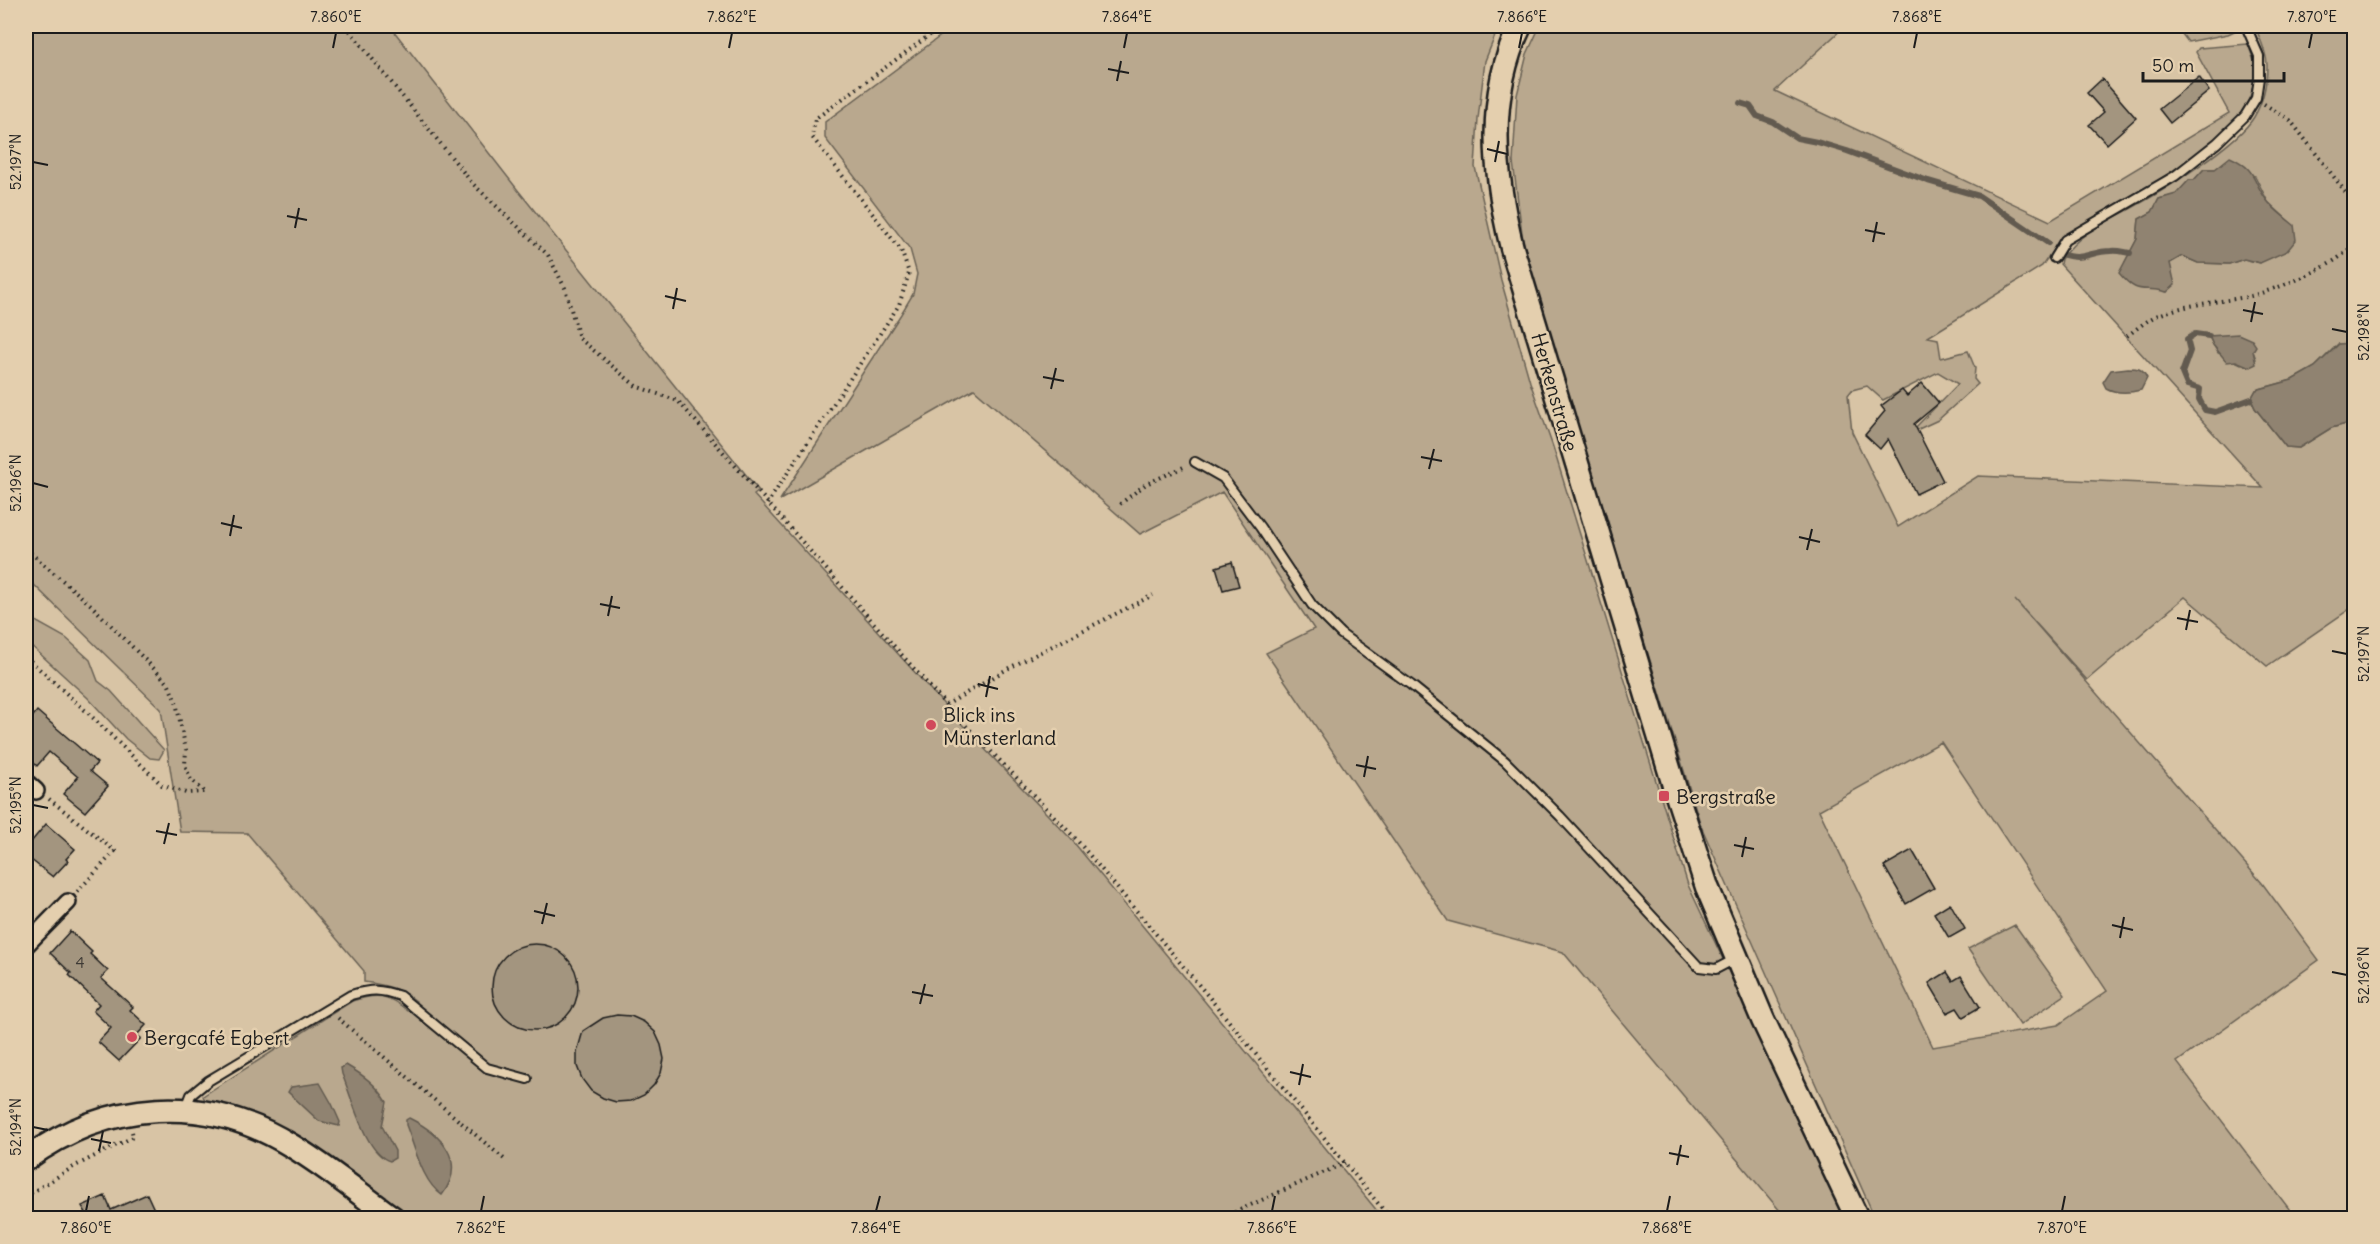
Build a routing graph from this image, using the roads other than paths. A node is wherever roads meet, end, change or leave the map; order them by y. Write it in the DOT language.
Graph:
graph roads {
  1 [pos="1520,26"];
  2 [pos="2247,26"];
  3 [pos="2054,258"];
  4 [pos="1195,462"];
  5 [pos="68,902"];
  6 [pos="26,945"];
  7 [pos="1736,959"];
  8 [pos="526,1079"];
  9 [pos="185,1110"];
  10 [pos="26,1159"];
  11 [pos="393,1218"];
  12 [pos="1857,1218"];
  1 -- 7 [label="main road, Herkenstraße"];
  2 -- 3 [label="lane"];
  4 -- 7 [label="lane"];
  5 -- 6 [label="street"];
  7 -- 12 [label="main road"];
  8 -- 9 [label="lane"];
  9 -- 10 [label="main road"];
  9 -- 11 [label="main road"];
}
